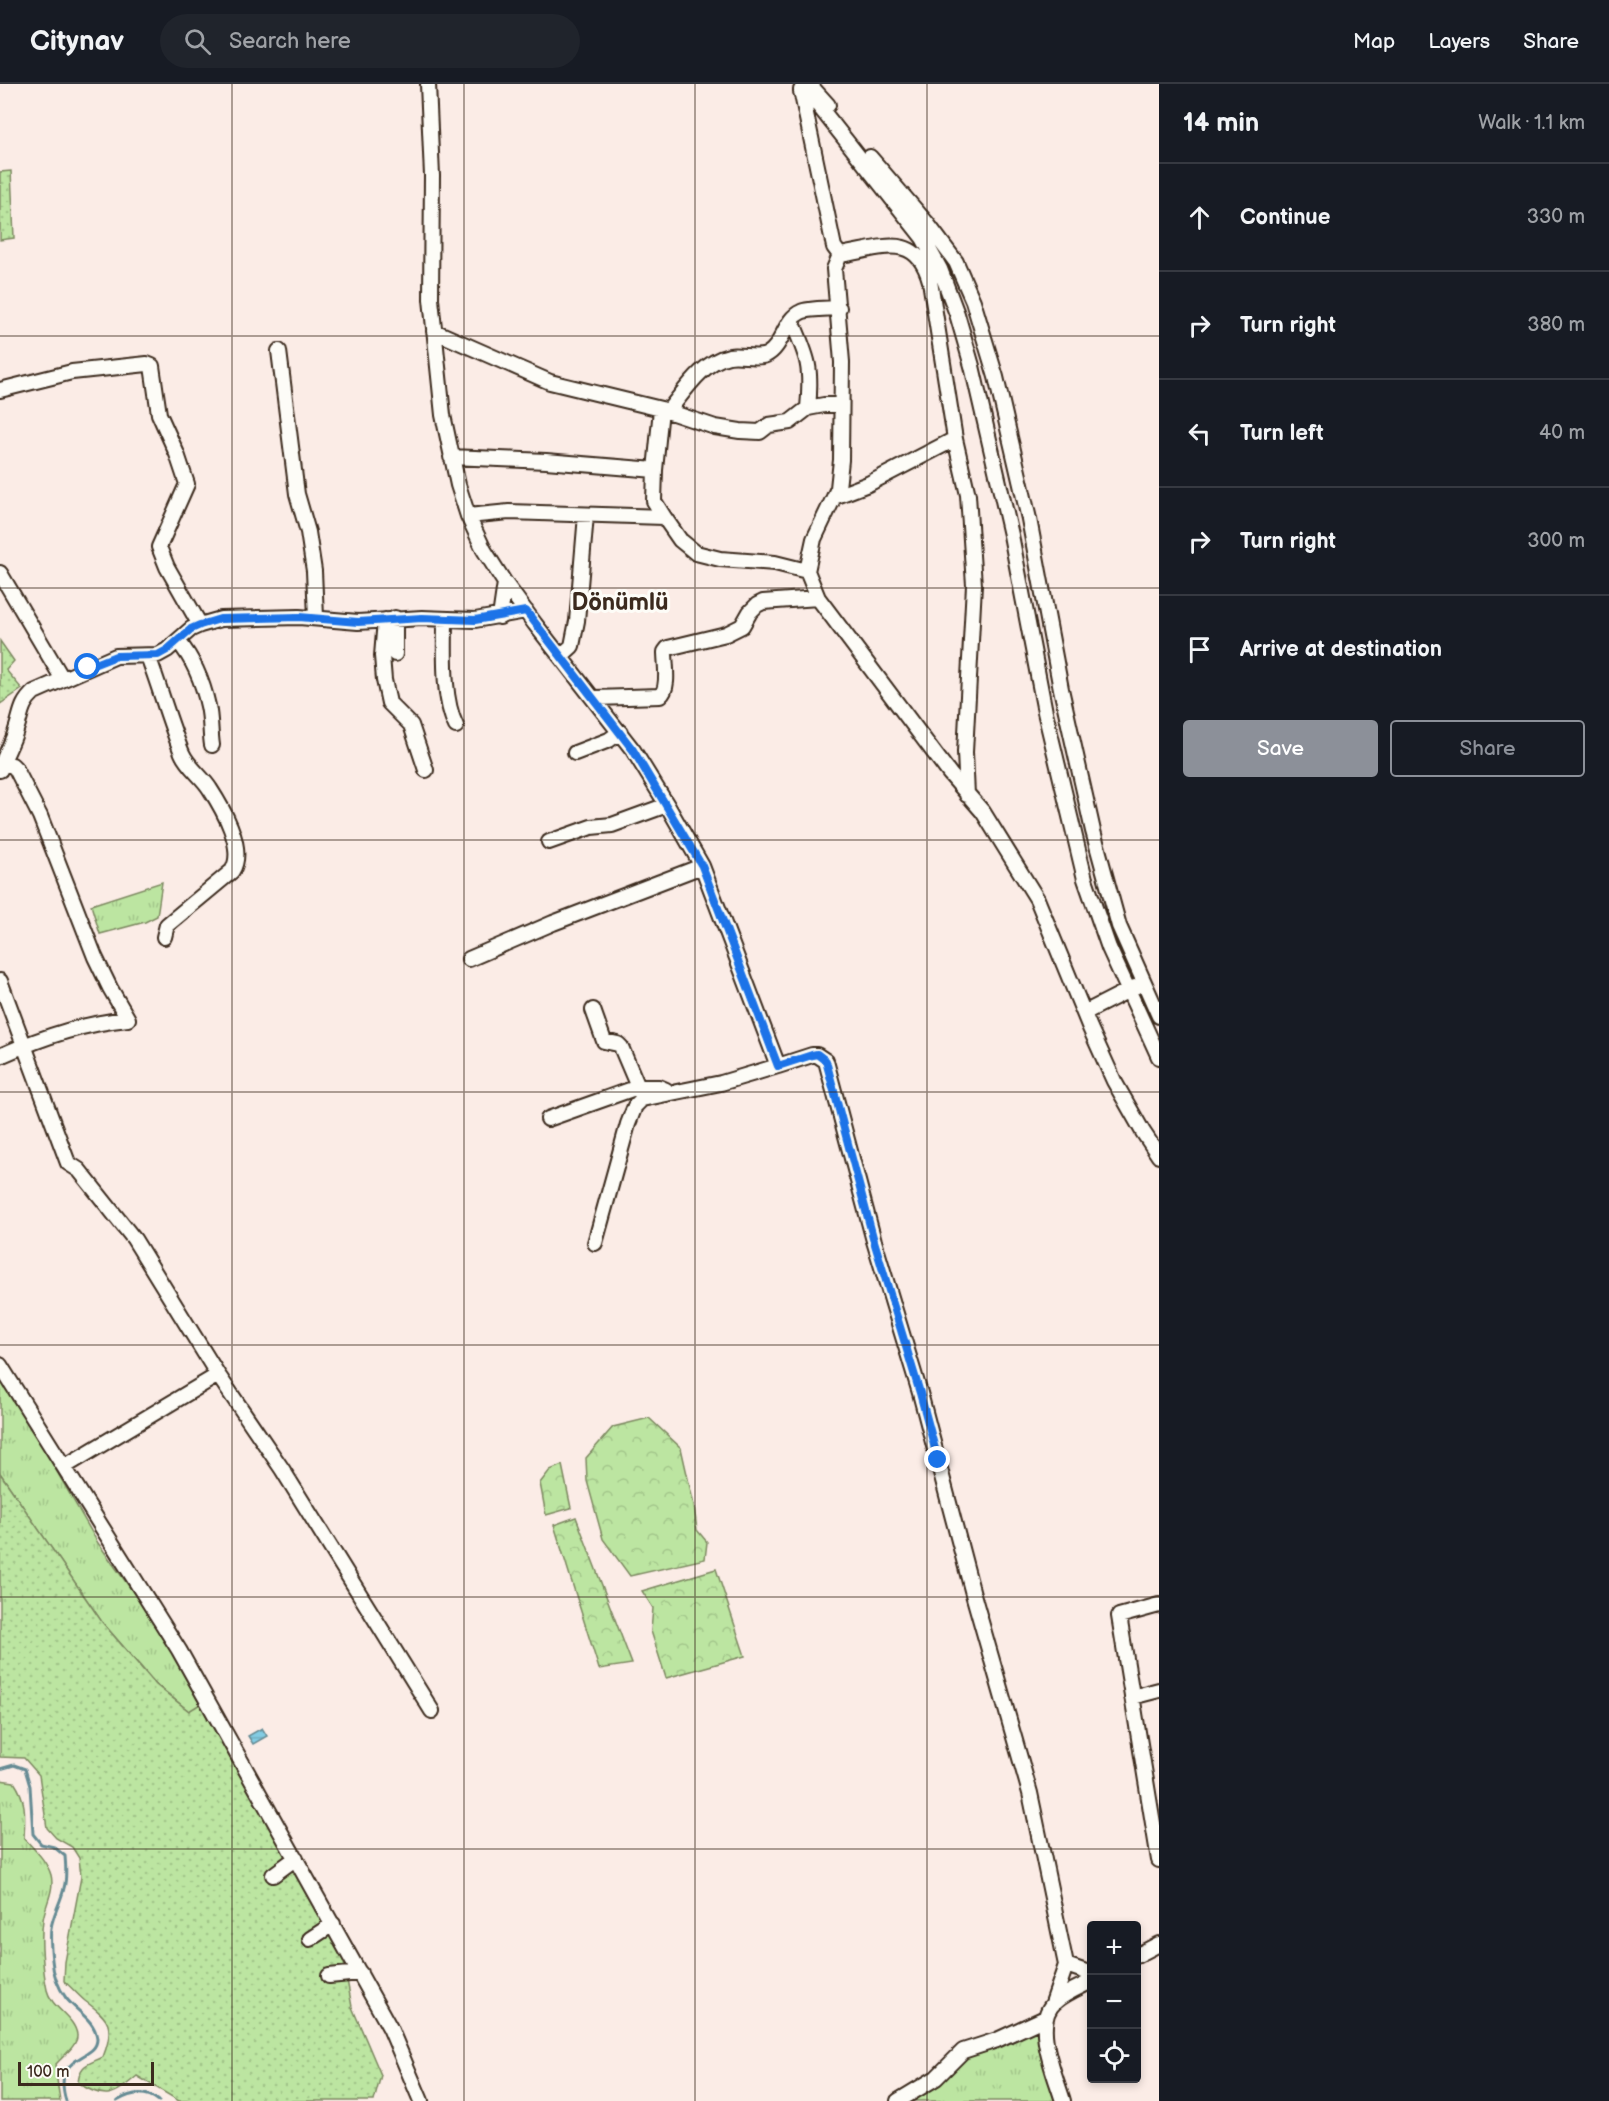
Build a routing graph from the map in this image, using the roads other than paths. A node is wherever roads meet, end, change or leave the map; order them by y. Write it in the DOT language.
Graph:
graph roads {
  1 [pos="428,84"];
  2 [pos="803,87"];
  3 [pos="840,255"];
  4 [pos="838,308"];
  5 [pos="792,321"];
  6 [pos="434,331"];
  7 [pos="279,351"];
  8 [pos="0,390"];
  9 [pos="841,405"];
  10 [pos="808,408"];
  11 [pos="665,410"];
  12 [pos="955,439"];
  13 [pos="451,457"];
  14 [pos="655,470"];
  15 [pos="834,497"];
  16 [pos="586,515"];
  17 [pos="468,516"];
  18 [pos="664,518"];
  19 [pos="807,571"];
  20 [pos="0,573"];
  21 [pos="506,583"];
  22 [pos="818,598"];
  23 [pos="526,611"];
  24 [pos="316,617"];
  25 [pos="500,617"];
  26 [pos="390,619"];
  27 [pos="445,619"];
  28 [pos="200,625"];
  29 [pos="178,641"];
  30 [pos="395,654"];
  31 [pos="148,656"];
  32 [pos="561,656"];
  33 [pos="62,678"];
  34 [pos="595,698"];
  35 [pos="456,726"];
  36 [pos="620,732"];
  37 [pos="212,745"];
  38 [pos="575,753"];
  39 [pos="0,766"];
  40 [pos="426,770"];
  41 [pos="967,795"];
  42 [pos="667,805"];
  43 [pos="549,842"];
  44 [pos="702,866"];
  45 [pos="164,937"];
  46 [pos="470,959"];
  47 [pos="0,981"];
  48 [pos="1144,982"];
  49 [pos="1128,990"];
  50 [pos="593,1010"];
  51 [pos="1084,1014"];
  52 [pos="1159,1016"];
  53 [pos="23,1046"];
  54 [pos="0,1056"];
  55 [pos="1159,1057"];
  56 [pos="778,1066"];
  57 [pos="638,1087"];
  58 [pos="670,1092"];
  59 [pos="548,1119"];
  60 [pos="1159,1156"];
  61 [pos="595,1243"];
  62 [pos="0,1365"];
  63 [pos="218,1375"];
  64 [pos="64,1467"];
  65 [pos="1159,1605"];
  66 [pos="1159,1690"];
  67 [pos="1132,1697"];
  68 [pos="432,1712"];
  69 [pos="296,1858"];
  70 [pos="1159,1860"];
  71 [pos="273,1875"];
  72 [pos="333,1924"];
  73 [pos="310,1939"];
  74 [pos="1159,1944"];
  75 [pos="1141,1954"];
  76 [pos="1066,1965"];
  77 [pos="1087,1972"];
  78 [pos="360,1973"];
  79 [pos="329,1976"];
  80 [pos="1087,1983"];
  81 [pos="1053,2003"];
  82 [pos="1045,2018"];
  83 [pos="421,2101"];
  84 [pos="898,2101"];
  85 [pos="1063,2101"];
  1 -- 6 [label="street"];
  2 -- 3 [label="street"];
  2 -- 48 [label="street"];
  2 -- 49 [label="street"];
  3 -- 4 [label="street"];
  3 -- 12 [label="street"];
  4 -- 5 [label="street"];
  4 -- 9 [label="street"];
  5 -- 10 [label="street"];
  5 -- 11 [label="street"];
  6 -- 11 [label="street"];
  6 -- 13 [label="street"];
  7 -- 24 [label="street"];
  8 -- 28 [label="street"];
  9 -- 10 [label="street"];
  9 -- 15 [label="street"];
  10 -- 11 [label="street"];
  11 -- 14 [label="street"];
  12 -- 15 [label="street"];
  12 -- 41 [label="street"];
  13 -- 14 [label="street"];
  13 -- 17 [label="street"];
  14 -- 18 [label="street"];
  15 -- 19 [label="street"];
  16 -- 17 [label="street"];
  16 -- 18 [label="street"];
  16 -- 32 [label="street"];
  17 -- 21 [label="street"];
  18 -- 19 [label="street"];
  19 -- 22 [label="street"];
  20 -- 33 [label="street"];
  21 -- 23 [label="street"];
  21 -- 25 [label="street"];
  22 -- 34 [label="street"];
  22 -- 41 [label="street"];
  23 -- 25 [label="street"];
  23 -- 32 [label="street"];
  24 -- 26 [label="street"];
  24 -- 28 [label="street"];
  25 -- 27 [label="street"];
  26 -- 27 [label="street"];
  26 -- 30 [label="street"];
  26 -- 40 [label="street"];
  27 -- 35 [label="street"];
  28 -- 29 [label="street"];
  29 -- 31 [label="street"];
  29 -- 37 [label="street"];
  31 -- 33 [label="street"];
  31 -- 45 [label="street"];
  32 -- 34 [label="street"];
  33 -- 39 [label="street"];
  34 -- 36 [label="street"];
  36 -- 38 [label="street"];
  36 -- 42 [label="street"];
  39 -- 53 [label="street"];
  41 -- 51 [label="street"];
  42 -- 43 [label="street"];
  42 -- 44 [label="street"];
  44 -- 46 [label="street"];
  44 -- 56 [label="street"];
  47 -- 53 [label="street"];
  48 -- 49 [label="street"];
  48 -- 52 [label="street"];
  49 -- 51 [label="street"];
  49 -- 55 [label="street"];
  50 -- 57 [label="street"];
  51 -- 60 [label="street"];
  53 -- 54 [label="street"];
  53 -- 63 [label="street"];
  56 -- 58 [label="street"];
  56 -- 76 [label="street"];
  57 -- 58 [label="street"];
  57 -- 59 [label="street"];
  58 -- 61 [label="street"];
  62 -- 64 [label="street"];
  63 -- 64 [label="street"];
  63 -- 68 [label="street"];
  64 -- 69 [label="street"];
  65 -- 67 [label="street"];
  66 -- 67 [label="street"];
  67 -- 70 [label="street"];
  69 -- 71 [label="street"];
  69 -- 72 [label="street"];
  72 -- 73 [label="street"];
  72 -- 78 [label="street"];
  74 -- 75 [label="street"];
  76 -- 77 [label="street"];
  76 -- 81 [label="street"];
  78 -- 79 [label="street"];
  78 -- 83 [label="street"];
  80 -- 81 [label="street"];
  81 -- 82 [label="street"];
  82 -- 84 [label="street"];
  82 -- 85 [label="street"];
}
